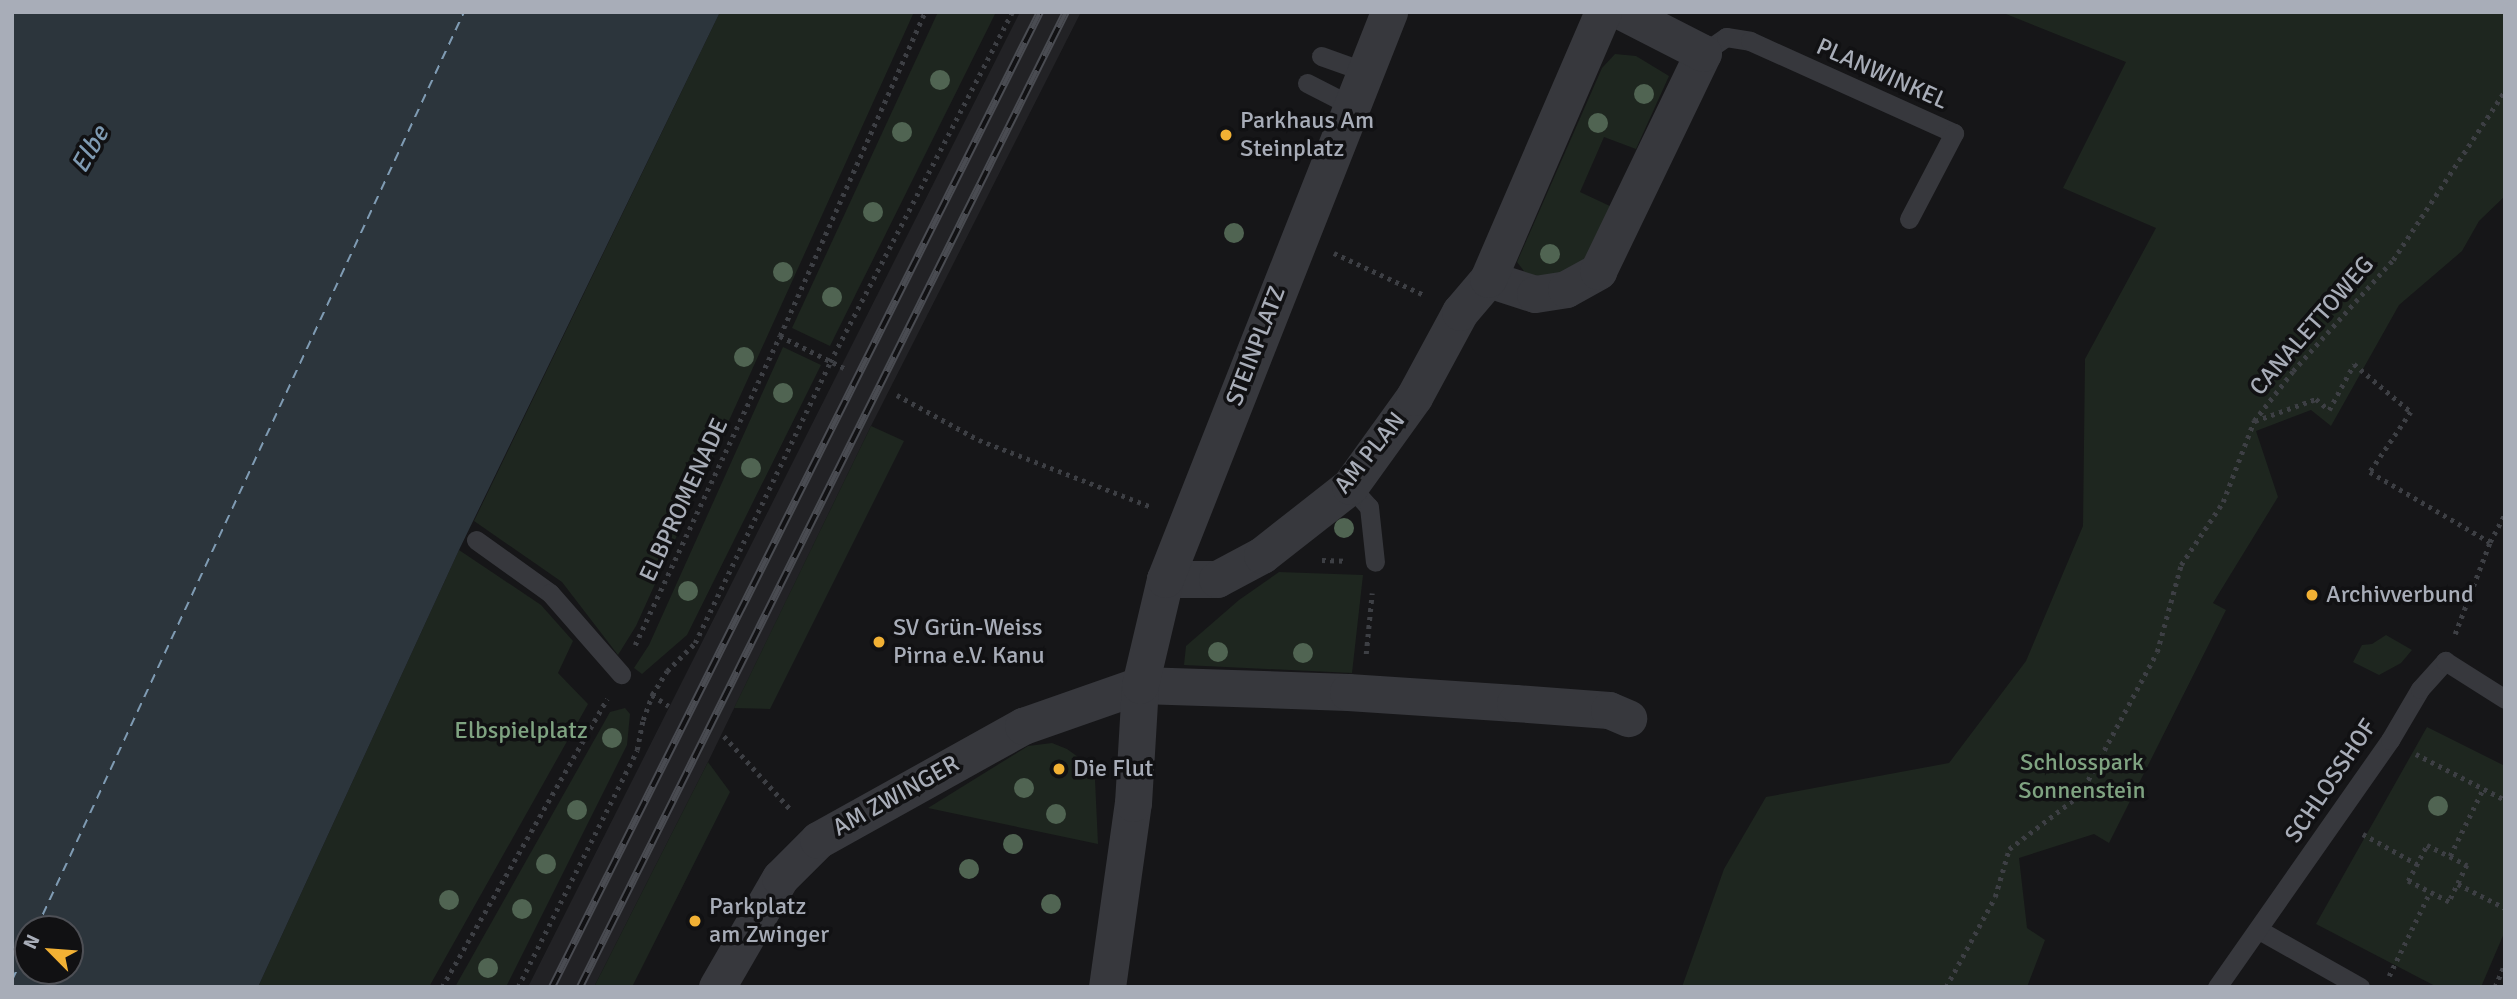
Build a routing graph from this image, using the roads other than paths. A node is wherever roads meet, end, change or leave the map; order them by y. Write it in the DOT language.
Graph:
graph roads {
  1 [pos="1389,12"];
  2 [pos="1603,12"];
  3 [pos="1623,12"];
  4 [pos="1703,53"];
  5 [pos="1321,56"];
  6 [pos="1366,72"];
  7 [pos="1307,83"];
  8 [pos="1352,106"];
  9 [pos="1909,219"];
  10 [pos="1488,279"];
  11 [pos="1350,486"];
  12 [pos="476,540"];
  13 [pos="1375,562"];
  14 [pos="1165,579"];
  15 [pos="621,674"];
  16 [pos="1140,685"];
  17 [pos="2505,699"];
  18 [pos="1628,718"];
  19 [pos="2259,930"];
  20 [pos="717,987"];
  21 [pos="1107,987"];
  22 [pos="2217,987"];
  23 [pos="2360,987"];
  1 -- 6 [label="street, STEINPLATZ"];
  2 -- 10 [label="street, AM PLAN"];
  3 -- 4 [label="street"];
  4 -- 9 [label="lane, PLANWINKEL"];
  4 -- 10 [label="street"];
  5 -- 6 [label="lane"];
  6 -- 8 [label="street, STEINPLATZ"];
  7 -- 8 [label="lane"];
  8 -- 14 [label="street, STEINPLATZ"];
  10 -- 11 [label="street, AM PLAN"];
  11 -- 13 [label="lane"];
  11 -- 14 [label="street, AM PLAN"];
  12 -- 15 [label="lane"];
  14 -- 16 [label="street, STEINPLATZ"];
  16 -- 18 [label="street"];
  16 -- 20 [label="street, AM ZWINGER"];
  16 -- 21 [label="street, STEINPLATZ"];
  17 -- 19 [label="lane, SCHLOSSHOF"];
  19 -- 22 [label="lane, SCHLOSSHOF"];
  19 -- 23 [label="lane"];
}
